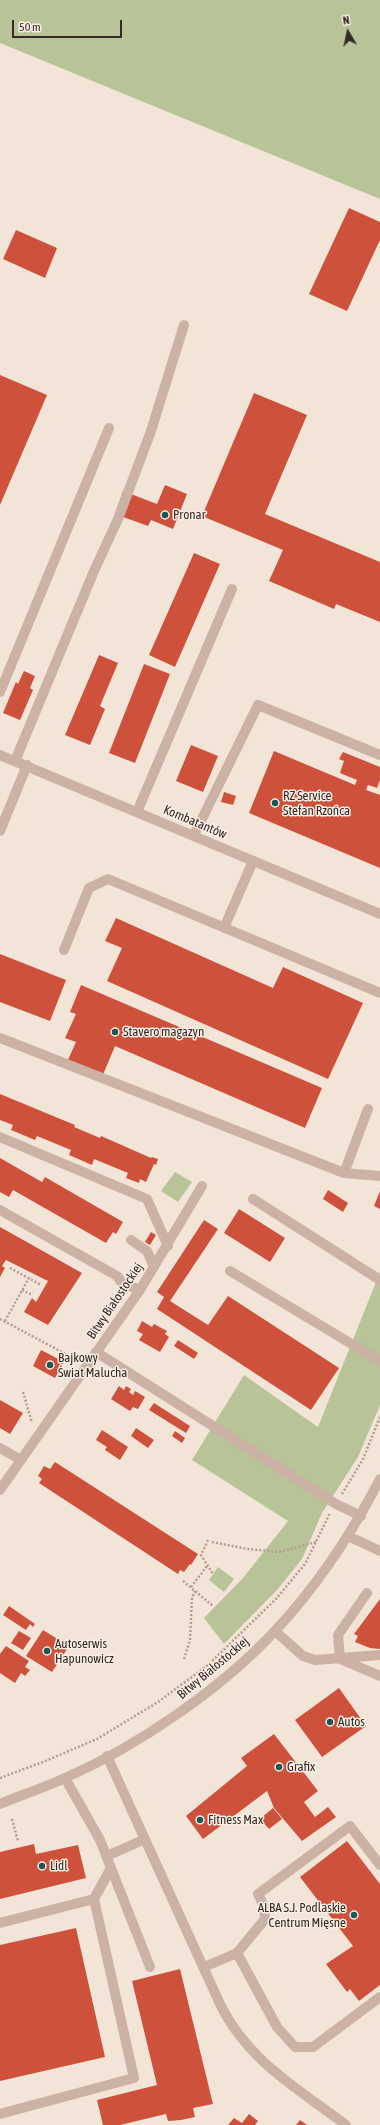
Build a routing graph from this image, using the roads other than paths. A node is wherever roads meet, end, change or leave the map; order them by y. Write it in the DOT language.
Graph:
graph roads {
  1 [pos="184,325"];
  2 [pos="109,428"];
  3 [pos="232,589"];
  4 [pos="0,692"];
  5 [pos="0,755"];
  6 [pos="380,755"];
  7 [pos="15,761"];
  8 [pos="27,765"];
  9 [pos="137,812"];
  10 [pos="0,831"];
  11 [pos="194,835"];
  12 [pos="253,861"];
  13 [pos="380,914"];
  14 [pos="224,928"];
  15 [pos="64,950"];
  16 [pos="380,993"];
  17 [pos="0,1038"];
  18 [pos="368,1109"];
  19 [pos="0,1137"];
  20 [pos="344,1173"];
  21 [pos="380,1176"];
  22 [pos="202,1186"];
  23 [pos="253,1199"];
  24 [pos="0,1210"];
  25 [pos="131,1240"];
  26 [pos="168,1246"];
  27 [pos="154,1267"];
  28 [pos="230,1271"];
  29 [pos="380,1280"];
  30 [pos="140,1290"];
  31 [pos="96,1352"];
  32 [pos="380,1361"];
  33 [pos="0,1448"];
  34 [pos="21,1460"];
  35 [pos="380,1479"];
  36 [pos="0,1490"];
  37 [pos="361,1516"];
  38 [pos="348,1536"];
  39 [pos="380,1551"];
  40 [pos="367,1593"];
  41 [pos="275,1631"];
  42 [pos="380,1655"];
  43 [pos="340,1659"];
  44 [pos="380,1676"];
  45 [pos="107,1756"];
  46 [pos="65,1778"];
  47 [pos="0,1804"];
  48 [pos="145,1839"];
  49 [pos="107,1856"];
  50 [pos="380,1865"];
  51 [pos="111,1868"];
  52 [pos="94,1899"];
  53 [pos="0,1923"];
  54 [pos="237,1953"];
  55 [pos="150,1967"];
  56 [pos="204,1967"];
  57 [pos="380,1997"];
  58 [pos="0,2114"];
  59 [pos="346,2125"];
  1 -- 7 [label="street"];
  2 -- 4 [label="street"];
  3 -- 9 [label="street"];
  5 -- 7 [label="street, Kombatantów"];
  6 -- 11 [label="street"];
  7 -- 8 [label="street, Kombatantów"];
  8 -- 9 [label="street, Kombatantów"];
  8 -- 10 [label="street"];
  9 -- 11 [label="street, Kombatantów"];
  11 -- 12 [label="street, Kombatantów"];
  12 -- 13 [label="street, Kombatantów"];
  12 -- 14 [label="street"];
  14 -- 15 [label="street"];
  14 -- 16 [label="street"];
  17 -- 20 [label="street"];
  18 -- 20 [label="street"];
  19 -- 26 [label="street"];
  20 -- 21 [label="street"];
  22 -- 26 [label="street, Bitwy Białostockiej"];
  23 -- 29 [label="street"];
  24 -- 30 [label="street"];
  25 -- 27 [label="street"];
  26 -- 27 [label="street, Bitwy Białostockiej"];
  27 -- 30 [label="street, Bitwy Białostockiej"];
  28 -- 32 [label="street"];
  30 -- 31 [label="street, Bitwy Białostockiej"];
  31 -- 34 [label="street, Bitwy Białostockiej"];
  31 -- 37 [label="street"];
  33 -- 34 [label="street"];
  34 -- 36 [label="street, Bitwy Białostockiej"];
  35 -- 37 [label="street, Bitwy Białostockiej"];
  37 -- 38 [label="street, Bitwy Białostockiej"];
  38 -- 39 [label="street"];
  38 -- 41 [label="street, Bitwy Białostockiej"];
  40 -- 43 [label="street"];
  41 -- 43 [label="street"];
  41 -- 45 [label="street, Bitwy Białostockiej"];
  42 -- 43 [label="street"];
  43 -- 44 [label="street"];
  45 -- 46 [label="street, Bitwy Białostockiej"];
  45 -- 48 [label="street"];
  46 -- 47 [label="street, Bitwy Białostockiej"];
  46 -- 49 [label="street"];
  48 -- 49 [label="street"];
  48 -- 56 [label="street"];
  49 -- 51 [label="street"];
  50 -- 54 [label="street"];
  51 -- 52 [label="street"];
  51 -- 55 [label="street"];
  52 -- 53 [label="street"];
  52 -- 58 [label="street"];
  54 -- 56 [label="street"];
  54 -- 57 [label="street"];
  56 -- 59 [label="street"];
}
